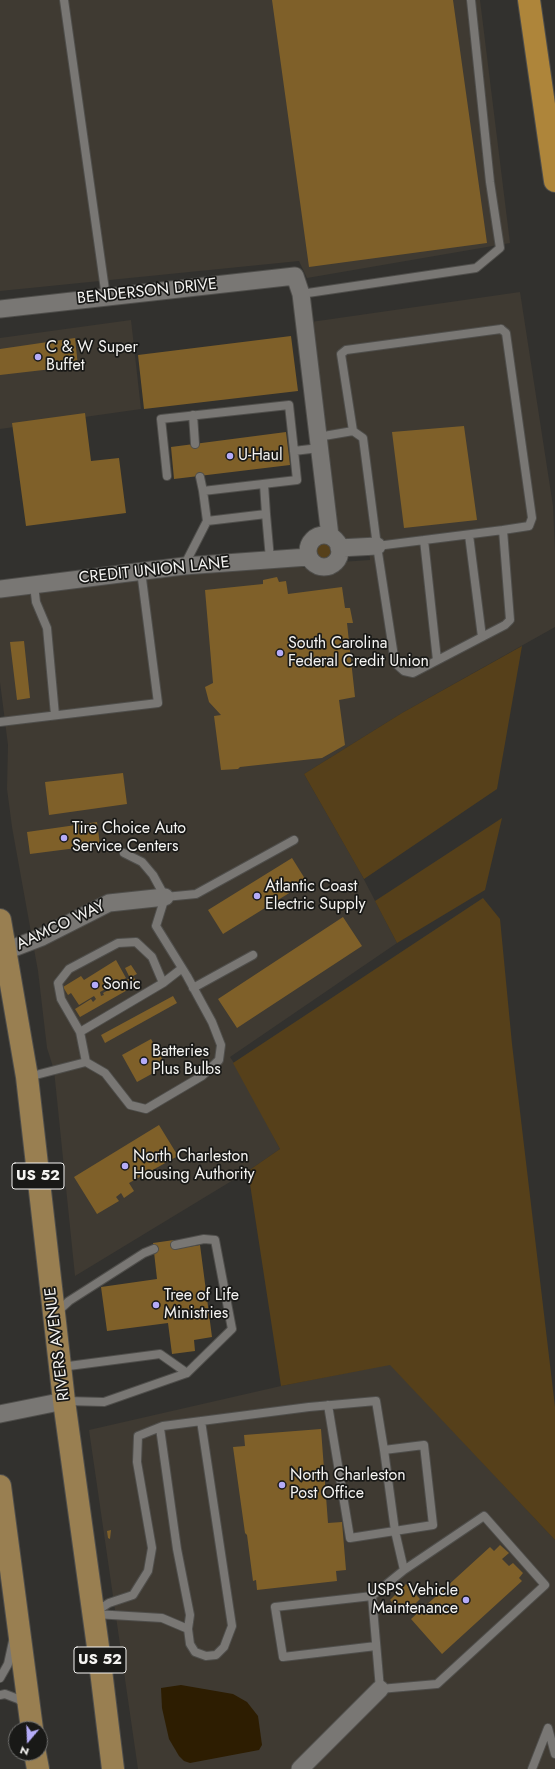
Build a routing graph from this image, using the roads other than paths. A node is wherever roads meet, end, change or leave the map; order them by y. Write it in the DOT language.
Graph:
graph roads {
  1 [pos="64,0"];
  2 [pos="471,0"];
  3 [pos="529,0"];
  4 [pos="555,181"];
  5 [pos="301,294"];
  6 [pos="106,297"];
  7 [pos="0,309"];
  8 [pos="193,415"];
  9 [pos="353,431"];
  10 [pos="319,443"];
  11 [pos="195,444"];
  12 [pos="294,451"];
  13 [pos="166,476"];
  14 [pos="200,477"];
  15 [pos="264,484"];
  16 [pos="203,491"];
  17 [pos="266,514"];
  18 [pos="207,521"];
  19 [pos="503,530"];
  20 [pos="469,535"];
  21 [pos="424,540"];
  22 [pos="334,542"];
  23 [pos="377,546"];
  24 [pos="308,557"];
  25 [pos="270,560"];
  26 [pos="184,566"];
  27 [pos="141,571"];
  28 [pos="34,585"];
  29 [pos="0,589"];
  30 [pos="482,637"];
  31 [pos="437,660"];
  32 [pos="55,716"];
  33 [pos="0,722"];
  34 [pos="294,840"];
  35 [pos="124,853"];
  36 [pos="165,897"];
  37 [pos="0,920"];
  38 [pos="2,952"];
  39 [pos="253,955"];
  40 [pos="182,969"];
  41 [pos="163,984"];
  42 [pos="193,988"];
  43 [pos="80,1032"];
  44 [pos="86,1062"];
  45 [pos="27,1077"];
  46 [pos="175,1245"];
  47 [pos="154,1249"];
  48 [pos="54,1315"];
  49 [pos="60,1367"];
  50 [pos="187,1374"];
  51 [pos="64,1401"];
  52 [pos="328,1405"];
  53 [pos="0,1414"];
  54 [pos="201,1421"];
  55 [pos="160,1428"];
  56 [pos="384,1450"];
  57 [pos="0,1486"];
  58 [pos="395,1530"];
  59 [pos="404,1570"];
  60 [pos="372,1596"];
  61 [pos="93,1614"];
  62 [pos="17,1619"];
  63 [pos="188,1629"];
  64 [pos="376,1646"];
  65 [pos="0,1678"];
  66 [pos="380,1689"];
  67 [pos="0,1695"];
  68 [pos="29,1708"];
  69 [pos="31,1721"];
  70 [pos="555,1754"];
  71 [pos="113,1769"];
  72 [pos="300,1769"];
  73 [pos="532,1769"];
  1 -- 6 [label="lane"];
  2 -- 5 [label="lane"];
  3 -- 4 [label="highway"];
  5 -- 6 [label="street, BENDERSON DRIVE"];
  5 -- 10 [label="street"];
  6 -- 7 [label="street, BENDERSON DRIVE"];
  8 -- 11 [label="lane"];
  8 -- 12 [label="lane"];
  8 -- 13 [label="lane"];
  9 -- 10 [label="lane"];
  9 -- 19 [label="lane"];
  9 -- 23 [label="lane"];
  10 -- 12 [label="lane"];
  10 -- 22 [label="street"];
  12 -- 15 [label="lane"];
  14 -- 16 [label="lane"];
  15 -- 16 [label="lane"];
  15 -- 17 [label="lane"];
  16 -- 18 [label="lane"];
  17 -- 18 [label="lane"];
  17 -- 25 [label="lane"];
  18 -- 26 [label="lane"];
  19 -- 20 [label="lane"];
  19 -- 30 [label="lane"];
  20 -- 21 [label="lane"];
  20 -- 30 [label="lane"];
  21 -- 23 [label="lane"];
  21 -- 31 [label="lane"];
  22 -- 23 [label="street"];
  22 -- 24 [label="street"];
  22 -- 24 [label="street"];
  23 -- 31 [label="lane"];
  24 -- 25 [label="street, CREDIT UNION LANE"];
  25 -- 26 [label="street, CREDIT UNION LANE"];
  26 -- 27 [label="street, CREDIT UNION LANE"];
  27 -- 28 [label="street, CREDIT UNION LANE"];
  27 -- 32 [label="lane"];
  28 -- 29 [label="street, CREDIT UNION LANE"];
  28 -- 32 [label="lane"];
  30 -- 31 [label="lane"];
  32 -- 33 [label="lane"];
  34 -- 36 [label="lane"];
  35 -- 36 [label="lane"];
  36 -- 38 [label="street, AAMCO WAY"];
  36 -- 40 [label="lane"];
  37 -- 38 [label="main road, RIVERS AVENUE / US 52"];
  38 -- 45 [label="main road, RIVERS AVENUE / US 52"];
  39 -- 42 [label="lane"];
  40 -- 41 [label="lane"];
  40 -- 42 [label="lane"];
  41 -- 43 [label="lane"];
  41 -- 43 [label="lane"];
  42 -- 44 [label="lane"];
  43 -- 44 [label="lane"];
  44 -- 45 [label="lane"];
  45 -- 48 [label="main road, RIVERS AVENUE / US 52"];
  46 -- 50 [label="lane"];
  47 -- 48 [label="lane"];
  48 -- 49 [label="main road, RIVERS AVENUE / US 52"];
  49 -- 50 [label="lane"];
  49 -- 51 [label="main road, RIVERS AVENUE / US 52"];
  50 -- 51 [label="lane"];
  51 -- 53 [label="street"];
  51 -- 61 [label="main road, RIVERS AVENUE / US 52"];
  52 -- 54 [label="lane"];
  52 -- 56 [label="lane"];
  52 -- 58 [label="lane"];
  54 -- 55 [label="lane"];
  54 -- 63 [label="lane"];
  55 -- 61 [label="lane"];
  55 -- 63 [label="lane"];
  56 -- 58 [label="lane"];
  56 -- 58 [label="lane"];
  57 -- 62 [label="main road"];
  58 -- 59 [label="lane"];
  59 -- 60 [label="lane"];
  59 -- 66 [label="lane"];
  60 -- 64 [label="lane"];
  60 -- 64 [label="lane"];
  61 -- 63 [label="lane"];
  61 -- 71 [label="main road, RIVERS AVENUE / US 52"];
  62 -- 65 [label="lane"];
  62 -- 68 [label="main road"];
  64 -- 66 [label="lane"];
  66 -- 72 [label="street"];
  67 -- 68 [label="lane"];
  68 -- 69 [label="main road"];
  70 -- 73 [label="lane"];
}
